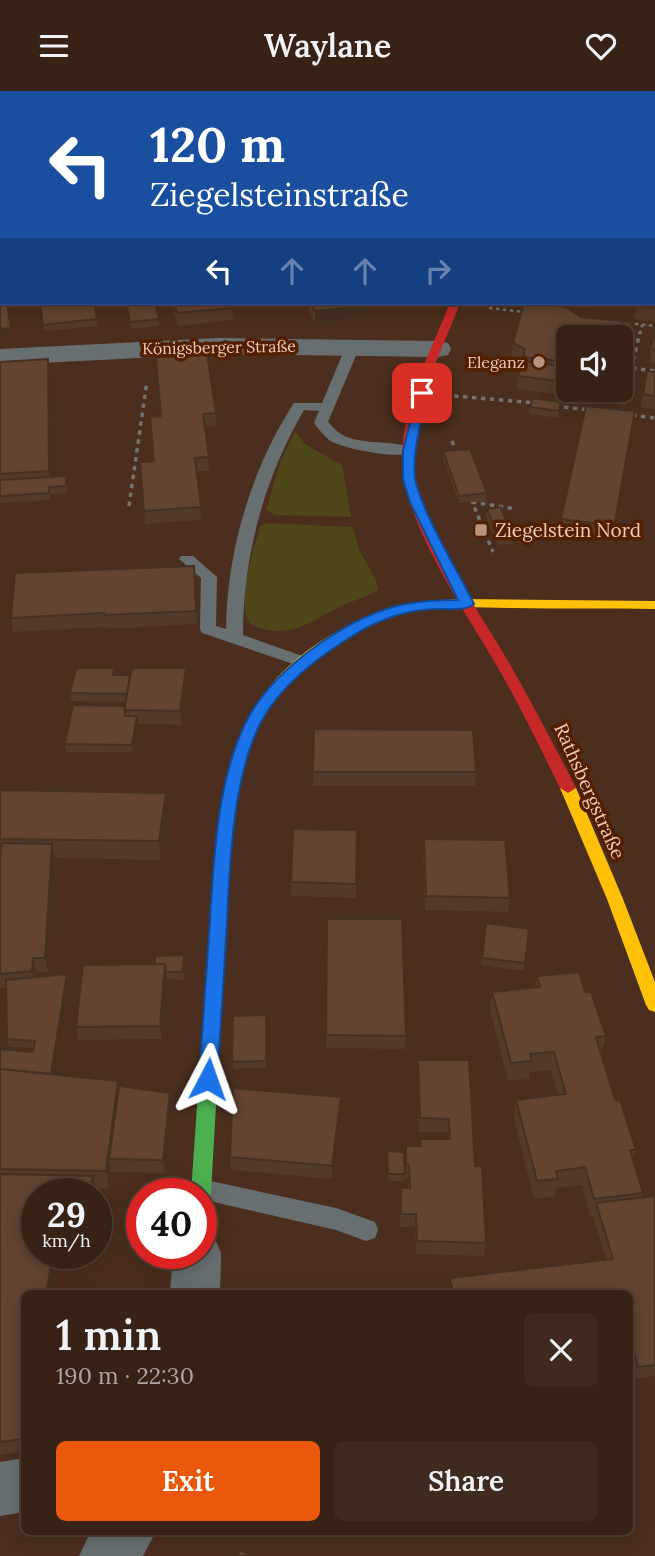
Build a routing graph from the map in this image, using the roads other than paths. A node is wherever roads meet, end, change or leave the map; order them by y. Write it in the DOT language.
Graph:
graph roads {
  1 [pos="455,305"];
  2 [pos="353,346"];
  3 [pos="438,349"];
  4 [pos="0,357"];
  5 [pos="328,407"];
  6 [pos="409,451"];
  7 [pos="187,559"];
  8 [pos="467,604"];
  9 [pos="655,605"];
  10 [pos="234,638"];
  11 [pos="305,663"];
  12 [pos="655,1005"];
  13 [pos="202,1178"];
  14 [pos="217,1194"];
  15 [pos="366,1230"];
  16 [pos="196,1269"];
  17 [pos="195,1290"];
  18 [pos="21,1486"];
  19 [pos="0,1489"];
  20 [pos="125,1535"];
  21 [pos="107,1556"];
  1 -- 3 [label="street, Rathsbergstraße"];
  2 -- 3 [label="street, Königsberger Straße"];
  2 -- 4 [label="street, Königsberger Straße"];
  2 -- 5 [label="lane"];
  3 -- 6 [label="street, Rathsbergstraße"];
  5 -- 6 [label="lane"];
  5 -- 10 [label="lane"];
  6 -- 8 [label="street, Rathsbergstraße"];
  7 -- 10 [label="lane"];
  8 -- 9 [label="street"];
  8 -- 11 [label="street"];
  8 -- 12 [label="street, Rathsbergstraße"];
  10 -- 11 [label="lane"];
  11 -- 13 [label="street"];
  14 -- 15 [label="lane"];
  16 -- 17 [label="street"];
  18 -- 19 [label="street"];
  20 -- 21 [label="street"];
}
